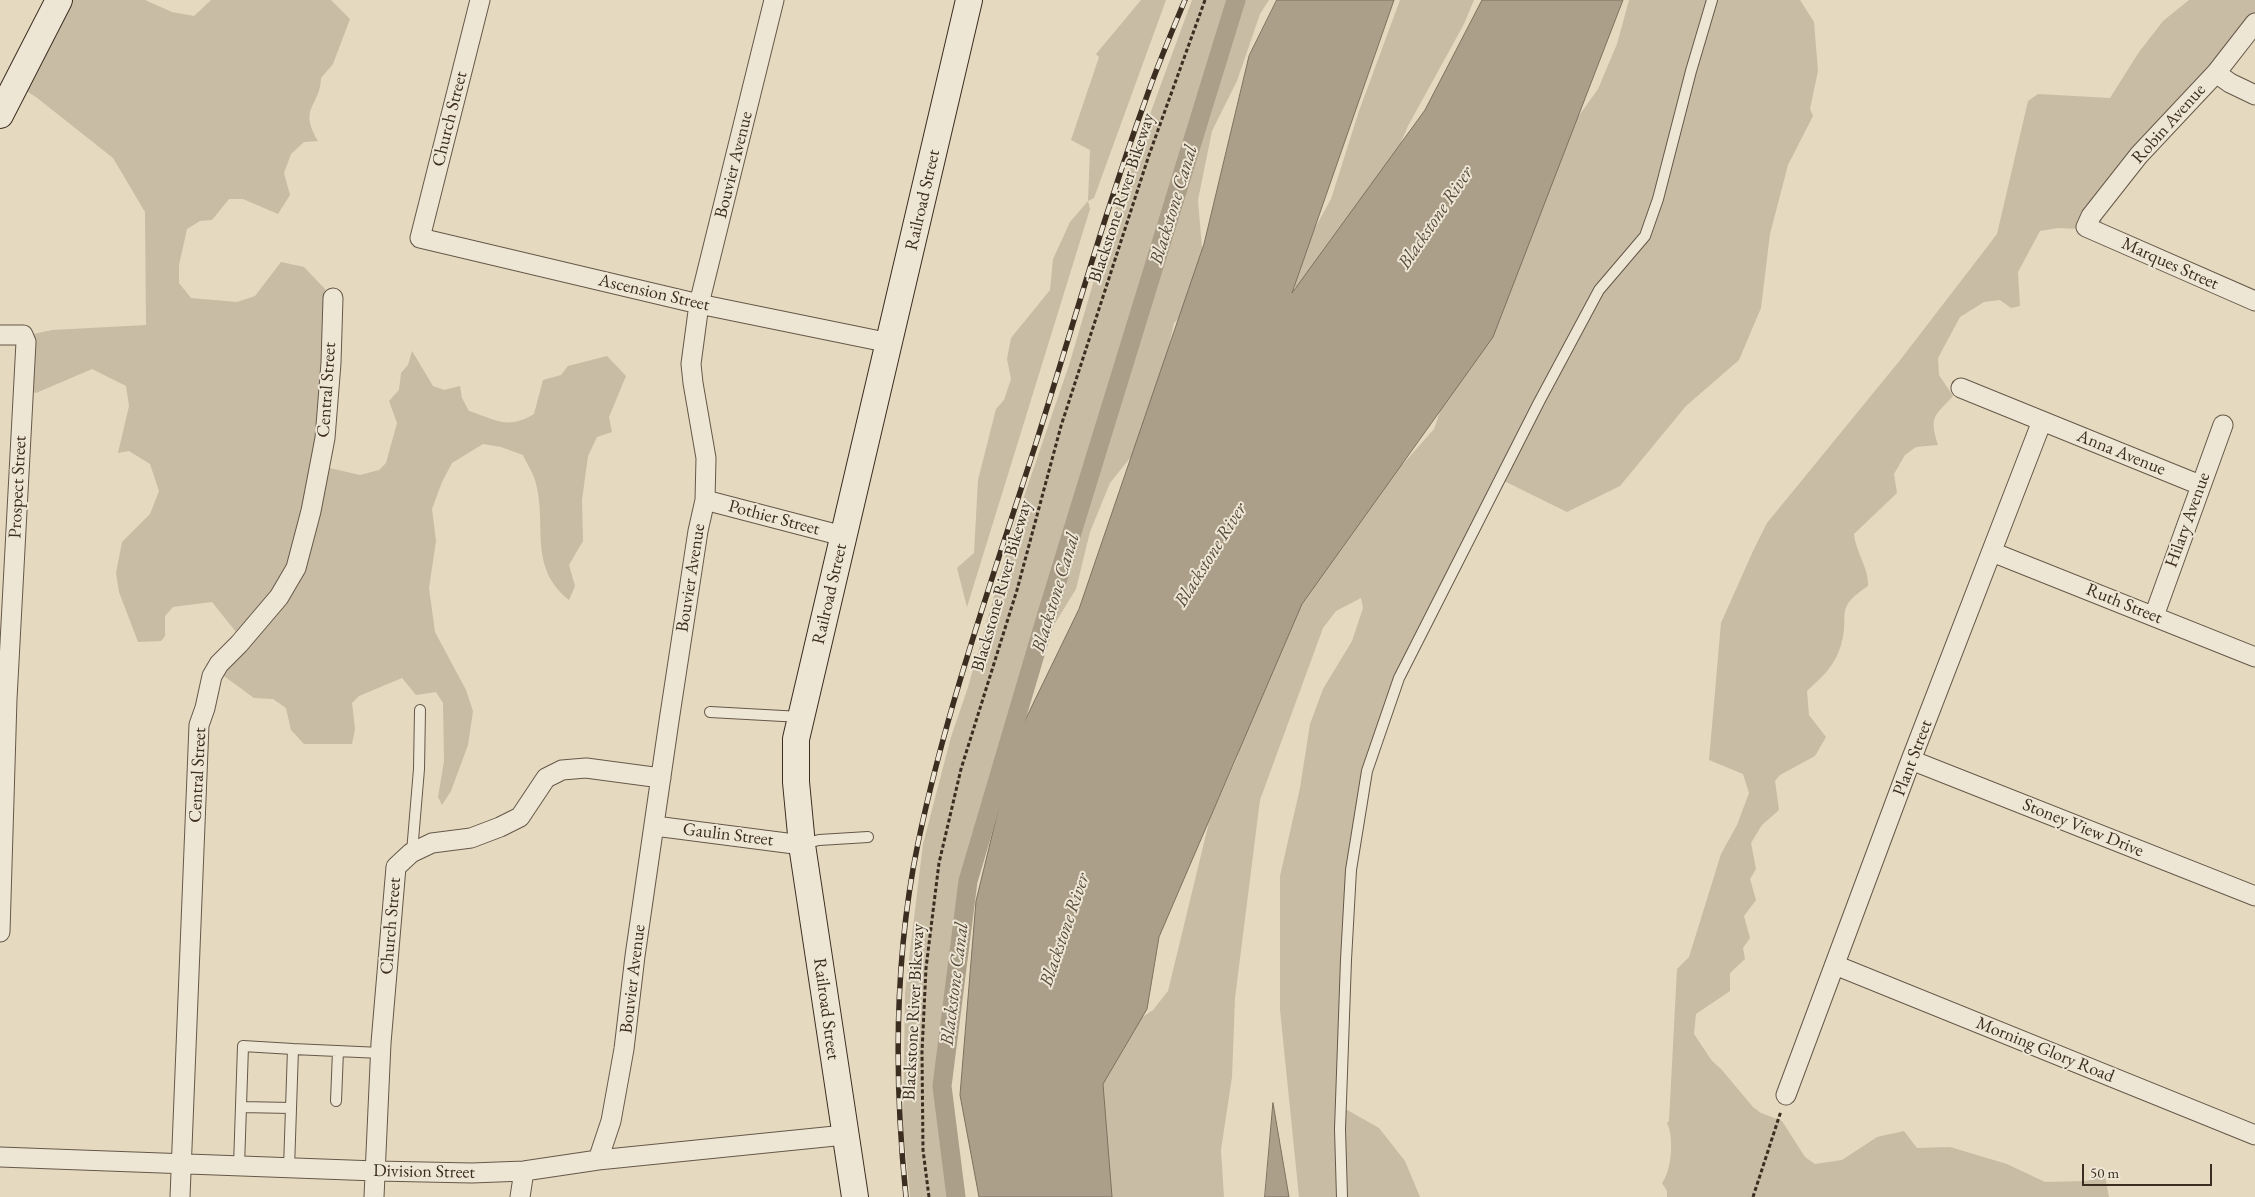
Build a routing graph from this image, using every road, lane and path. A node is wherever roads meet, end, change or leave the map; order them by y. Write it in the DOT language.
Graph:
graph roads {
  1 [pos="59,0"];
  2 [pos="480,0"];
  3 [pos="774,0"];
  4 [pos="969,0"];
  5 [pos="1205,0"];
  6 [pos="1712,0"];
  7 [pos="2255,23"];
  8 [pos="2216,73"];
  9 [pos="2255,95"];
  10 [pos="0,114"];
  11 [pos="2086,227"];
  12 [pos="420,238"];
  13 [pos="333,298"];
  14 [pos="2255,301"];
  15 [pos="699,304"];
  16 [pos="0,334"];
  17 [pos="890,342"];
  18 [pos="1961,388"];
  19 [pos="2042,421"];
  20 [pos="2223,425"];
  21 [pos="2200,485"];
  22 [pos="705,500"];
  23 [pos="843,536"];
  24 [pos="1992,552"];
  25 [pos="2154,616"];
  26 [pos="2255,657"];
  27 [pos="420,710"];
  28 [pos="710,712"];
  29 [pos="801,717"];
  30 [pos="1911,760"];
  31 [pos="662,778"];
  32 [pos="655,826"];
  33 [pos="868,837"];
  34 [pos="802,845"];
  35 [pos="412,852"];
  36 [pos="2255,896"];
  37 [pos="0,932"];
  38 [pos="1835,966"];
  39 [pos="293,1050"];
  40 [pos="338,1051"];
  41 [pos="381,1053"];
  42 [pos="1786,1096"];
  43 [pos="336,1100"];
  44 [pos="241,1107"];
  45 [pos="291,1108"];
  46 [pos="845,1135"];
  47 [pos="2255,1135"];
  48 [pos="0,1157"];
  49 [pos="598,1160"];
  50 [pos="182,1164"];
  51 [pos="239,1166"];
  52 [pos="289,1168"];
  53 [pos="376,1171"];
  54 [pos="524,1171"];
  55 [pos="180,1197"];
  56 [pos="374,1197"];
  57 [pos="520,1197"];
  58 [pos="855,1197"];
  59 [pos="929,1197"];
  60 [pos="1342,1197"];
  61 [pos="1753,1197"];
  1 -- 10 [label="street"];
  2 -- 12 [label="street, Church Street"];
  3 -- 15 [label="street, Bouvier Avenue"];
  4 -- 17 [label="street, Railroad Street"];
  5 -- 59 [label="path, Blackstone River Bikeway"];
  6 -- 60 [label="lane"];
  7 -- 8 [label="street, Robin Avenue"];
  8 -- 9 [label="street"];
  8 -- 11 [label="street, Robin Avenue"];
  11 -- 14 [label="street, Marques Street"];
  12 -- 15 [label="street, Ascension Street"];
  13 -- 50 [label="street, Central Street"];
  15 -- 17 [label="street, Ascension Street"];
  15 -- 22 [label="street, Bouvier Avenue"];
  16 -- 37 [label="street, Prospect Street"];
  17 -- 23 [label="street, Railroad Street"];
  18 -- 19 [label="street, Anna Avenue"];
  19 -- 21 [label="street, Anna Avenue"];
  19 -- 24 [label="street, Plant Street"];
  20 -- 21 [label="street, Hilary Avenue"];
  21 -- 25 [label="street, Hilary Avenue"];
  22 -- 23 [label="street, Pothier Street"];
  22 -- 31 [label="street, Bouvier Avenue"];
  23 -- 29 [label="street, Railroad Street"];
  24 -- 25 [label="street, Ruth Street"];
  24 -- 30 [label="street, Plant Street"];
  25 -- 26 [label="street, Ruth Street"];
  27 -- 35 [label="lane"];
  28 -- 29 [label="lane"];
  29 -- 34 [label="street, Railroad Street"];
  30 -- 36 [label="street, Stoney View Drive"];
  30 -- 38 [label="street, Plant Street"];
  31 -- 32 [label="street, Bouvier Avenue"];
  31 -- 35 [label="street, Church Street"];
  32 -- 34 [label="street, Gaulin Street"];
  32 -- 49 [label="street, Bouvier Avenue"];
  33 -- 34 [label="lane"];
  34 -- 46 [label="street, Railroad Street"];
  35 -- 41 [label="street, Church Street"];
  38 -- 42 [label="street, Plant Street"];
  38 -- 47 [label="street, Morning Glory Road"];
  39 -- 40 [label="lane"];
  39 -- 44 [label="lane"];
  39 -- 45 [label="lane"];
  40 -- 41 [label="lane"];
  40 -- 43 [label="lane"];
  41 -- 53 [label="street, Church Street"];
  42 -- 61 [label="path"];
  44 -- 45 [label="lane"];
  44 -- 51 [label="lane"];
  45 -- 52 [label="lane"];
  46 -- 49 [label="street, Division Street"];
  46 -- 58 [label="street, Railroad Street"];
  48 -- 50 [label="street, Division Street"];
  49 -- 54 [label="street, Division Street"];
  50 -- 51 [label="street, Division Street"];
  50 -- 55 [label="street, Central Street"];
  51 -- 52 [label="street, Division Street"];
  52 -- 53 [label="street, Division Street"];
  53 -- 54 [label="street, Division Street"];
  53 -- 56 [label="street, Church Street"];
  54 -- 57 [label="street"];
}
